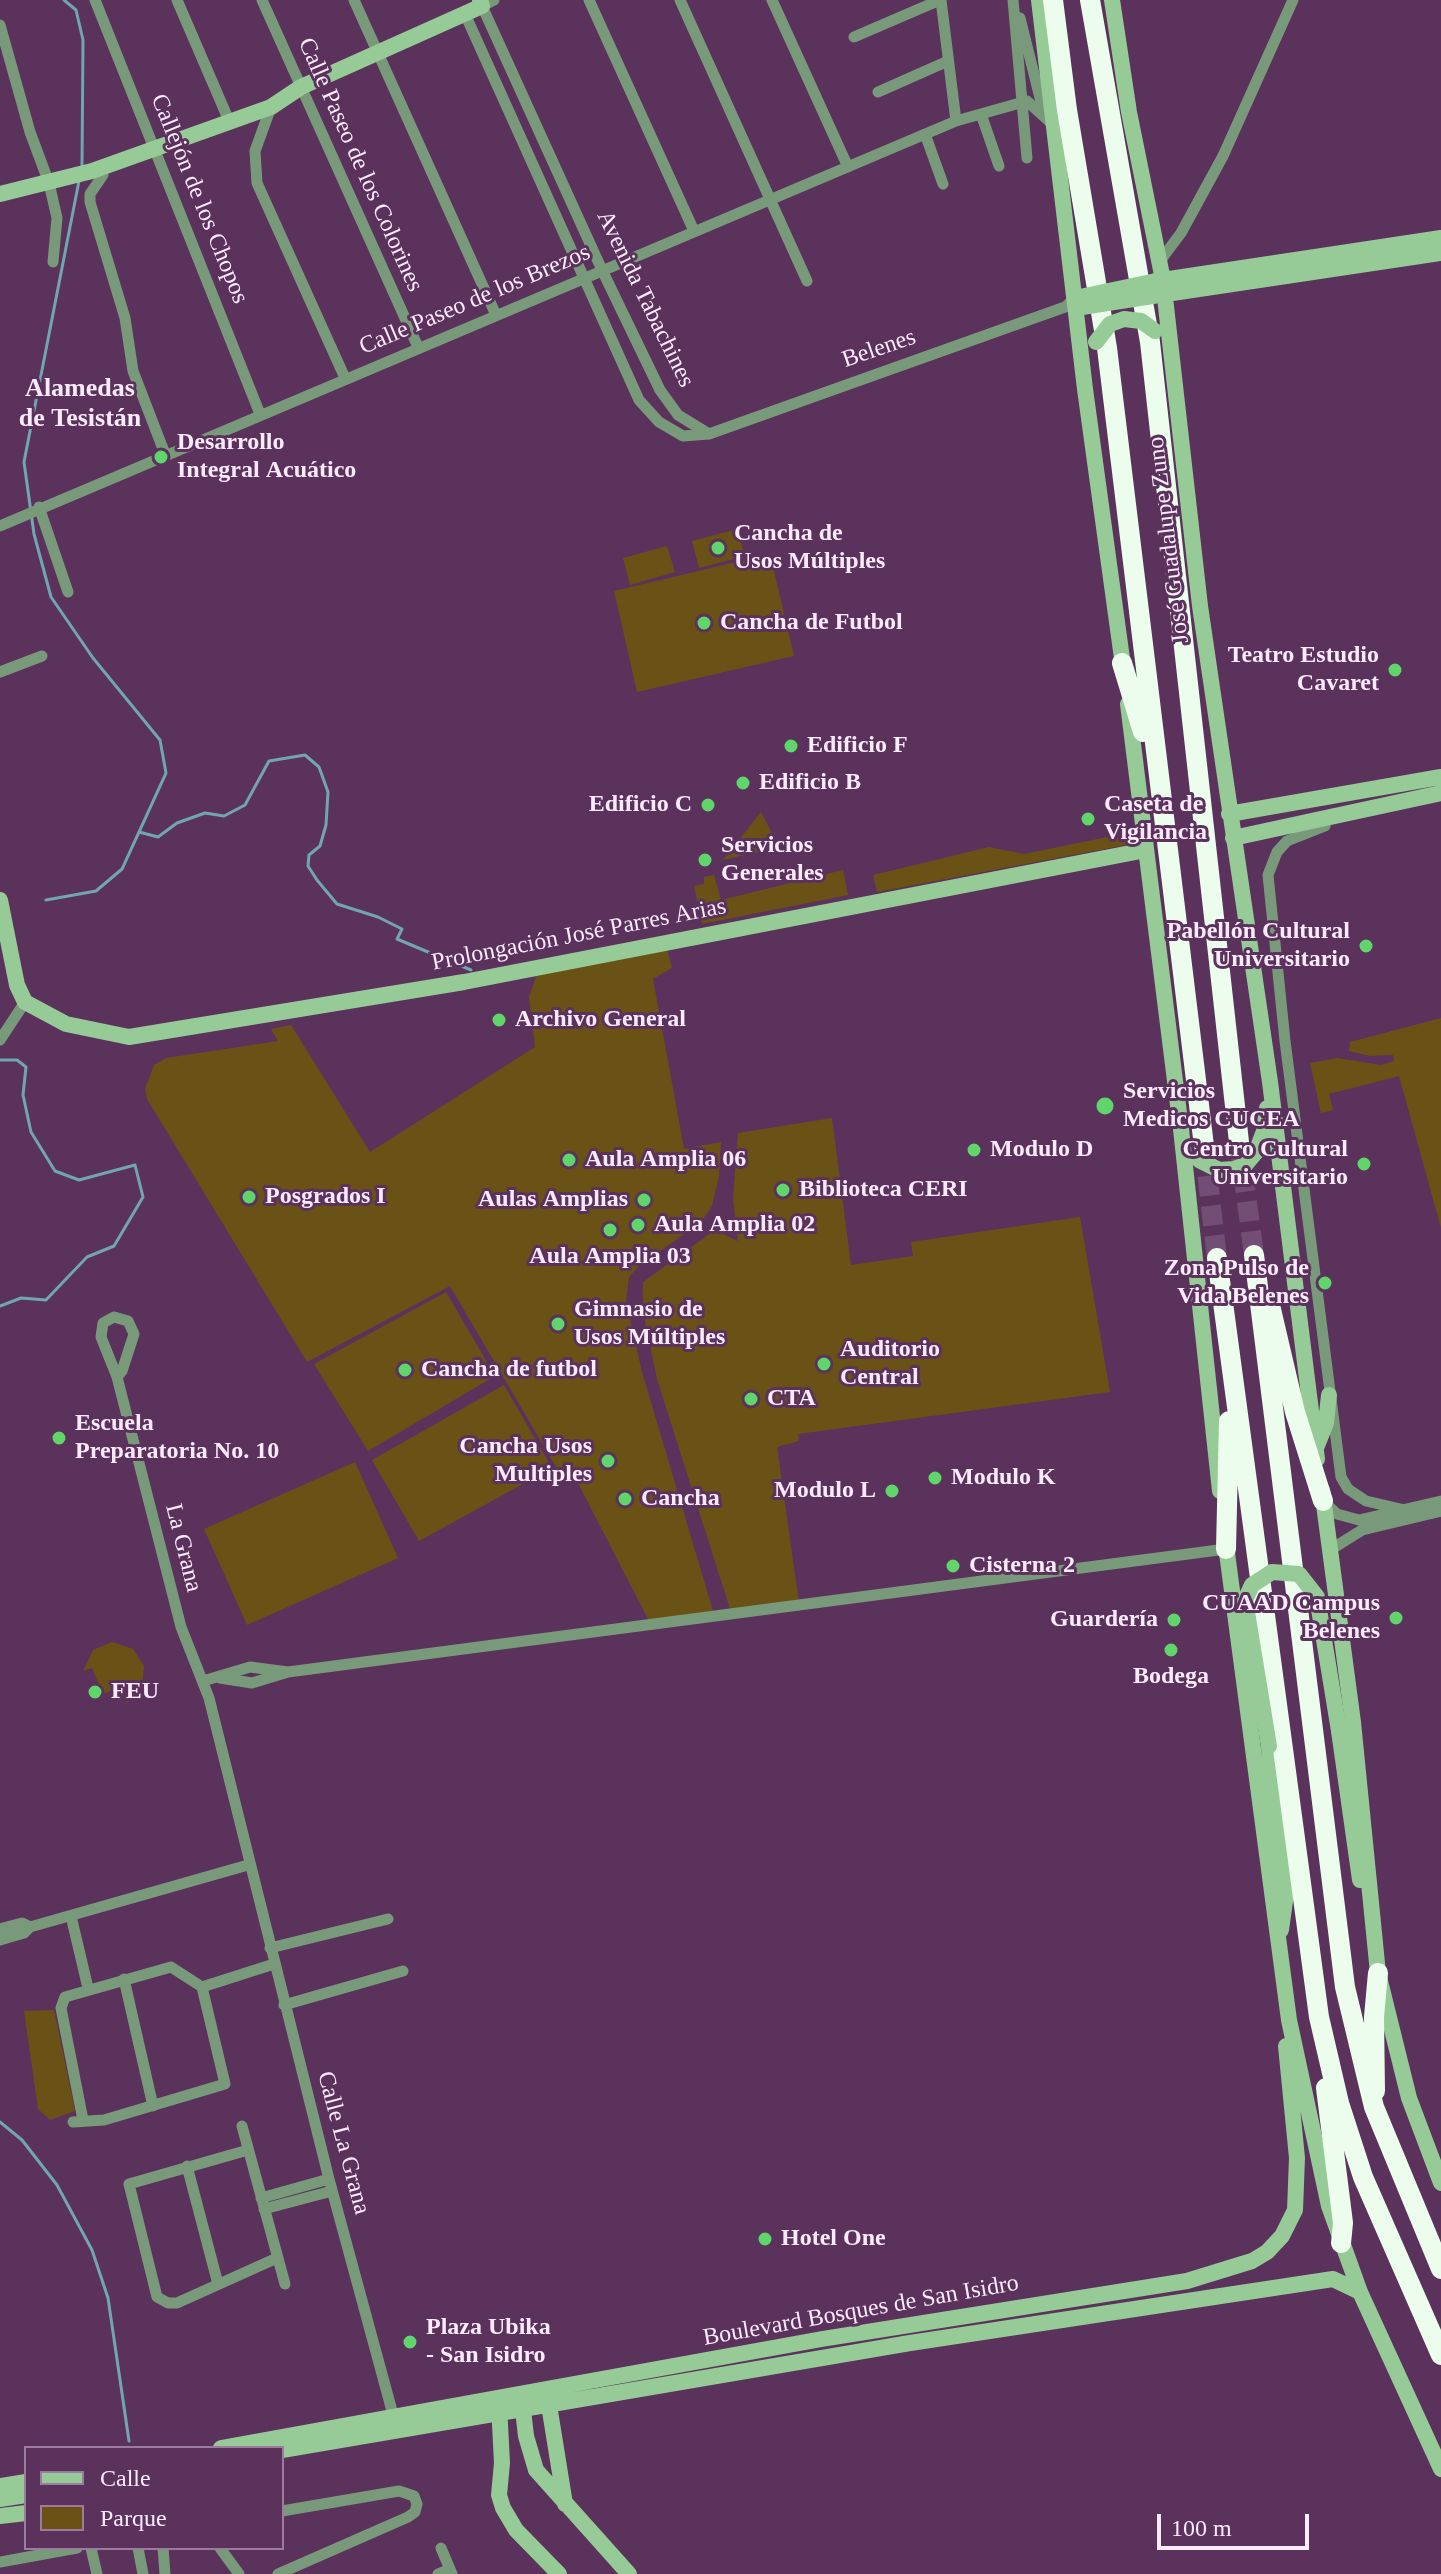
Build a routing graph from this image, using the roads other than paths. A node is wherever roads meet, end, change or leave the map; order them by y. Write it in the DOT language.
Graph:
graph roads {
  1 [pos="95,0"];
  2 [pos="177,0"];
  3 [pos="262,0"];
  4 [pos="354,0"];
  5 [pos="589,0"];
  6 [pos="680,0"];
  7 [pos="772,0"];
  8 [pos="940,0"];
  9 [pos="1014,0"];
  10 [pos="1039,0"];
  11 [pos="1053,0"];
  12 [pos="1090,0"];
  13 [pos="1112,0"];
  14 [pos="1293,0"];
  15 [pos="485,2"];
  16 [pos="461,7"];
  17 [pos="0,25"];
  18 [pos="854,37"];
  19 [pos="378,52"];
  20 [pos="948,61"];
  21 [pos="301,87"];
  22 [pos="878,92"];
  23 [pos="1020,102"];
  24 [pos="271,107"];
  25 [pos="981,114"];
  26 [pos="1048,120"];
  27 [pos="956,121"];
  28 [pos="230,123"];
  29 [pos="925,134"];
  30 [pos="156,149"];
  31 [pos="1027,158"];
  32 [pos="999,166"];
  33 [pos="848,167"];
  34 [pos="97,169"];
  35 [pos="49,183"];
  36 [pos="943,184"];
  37 [pos="0,194"];
  38 [pos="769,200"];
  39 [pos="694,231"];
  40 [pos="1441,238"];
  41 [pos="1441,253"];
  42 [pos="1160,261"];
  43 [pos="53,262"];
  44 [pos="602,270"];
  45 [pos="583,278"];
  46 [pos="807,281"];
  47 [pos="1161,288"];
  48 [pos="1075,304"];
  49 [pos="496,315"];
  50 [pos="418,347"];
  51 [pos="1174,372"];
  52 [pos="345,378"];
  53 [pos="1085,389"];
  54 [pos="260,414"];
  55 [pos="709,434"];
  56 [pos="165,454"];
  57 [pos="38,508"];
  58 [pos="0,526"];
  59 [pos="68,592"];
  60 [pos="42,656"];
  61 [pos="1122,663"];
  62 [pos="0,672"];
  63 [pos="1441,777"];
  64 [pos="1441,793"];
  65 [pos="1350,811"];
  66 [pos="1229,814"];
  67 [pos="1233,838"];
  68 [pos="1146,850"];
  69 [pos="0,900"];
  70 [pos="25,1002"];
  71 [pos="1188,1012"];
  72 [pos="0,1040"];
  73 [pos="1270,1082"];
  74 [pos="1181,1129"];
  75 [pos="1247,1147"];
  76 [pos="1201,1153"];
  77 [pos="117,1377"];
  78 [pos="1329,1395"];
  79 [pos="1315,1449"];
  80 [pos="1323,1501"];
  81 [pos="1441,1501"];
  82 [pos="1405,1510"];
  83 [pos="1441,1511"];
  84 [pos="1375,1523"];
  85 [pos="1226,1549"];
  86 [pos="1330,1550"];
  87 [pos="203,1681"];
  88 [pos="248,1865"];
  89 [pos="71,1916"];
  90 [pos="388,1919"];
  91 [pos="1374,1923"];
  92 [pos="30,1927"];
  93 [pos="0,1929"];
  94 [pos="0,1940"];
  95 [pos="1279,1941"];
  96 [pos="270,1948"];
  97 [pos="274,1964"];
  98 [pos="403,1971"];
  99 [pos="1378,1973"];
  100 [pos="124,1979"];
  101 [pos="202,1987"];
  102 [pos="88,1988"];
  103 [pos="284,2005"];
  104 [pos="1319,2017"];
  105 [pos="1289,2020"];
  106 [pos="153,2106"];
  107 [pos="1374,2107"];
  108 [pos="242,2126"];
  109 [pos="248,2150"];
  110 [pos="187,2166"];
  111 [pos="1441,2183"];
  112 [pos="330,2185"];
  113 [pos="263,2204"];
  114 [pos="1341,2243"];
  115 [pos="277,2258"];
  116 [pos="1440,2265"];
  117 [pos="218,2284"];
  118 [pos="285,2284"];
  119 [pos="1360,2292"];
  120 [pos="909,2335"];
  121 [pos="1441,2355"];
  122 [pos="522,2402"];
  123 [pos="549,2405"];
  124 [pos="499,2406"];
  125 [pos="396,2424"];
  126 [pos="236,2446"];
  127 [pos="284,2450"];
  128 [pos="1441,2469"];
  129 [pos="24,2482"];
  130 [pos="0,2486"];
  131 [pos="24,2495"];
  132 [pos="0,2499"];
  133 [pos="565,2506"];
  134 [pos="284,2511"];
  135 [pos="24,2513"];
  136 [pos="0,2516"];
  137 [pos="441,2548"];
  138 [pos="66,2550"];
  139 [pos="91,2550"];
  140 [pos="138,2550"];
  141 [pos="163,2550"];
  142 [pos="221,2550"];
  143 [pos="0,2562"];
  144 [pos="446,2572"];
  145 [pos="97,2574"];
  146 [pos="143,2574"];
  147 [pos="165,2574"];
  148 [pos="239,2574"];
  149 [pos="278,2574"];
  150 [pos="559,2574"];
  151 [pos="629,2574"];
  1 -- 30 [label="street, Callejón de los Chopos"];
  2 -- 28 [label="street"];
  3 -- 21 [label="street, Calle Paseo de los Colorines"];
  4 -- 19 [label="street"];
  5 -- 39 [label="street"];
  6 -- 38 [label="street"];
  7 -- 33 [label="street"];
  8 -- 18 [label="street"];
  8 -- 20 [label="street"];
  9 -- 23 [label="street"];
  9 -- 26 [label="street"];
  10 -- 26 [label="main road"];
  11 -- 71 [label="highway"];
  12 -- 75 [label="highway"];
  13 -- 42 [label="main road, José Guadalupe Zuno"];
  14 -- 42 [label="street"];
  15 -- 16 [label="main road"];
  15 -- 44 [label="street, Avenida Tabachines"];
  16 -- 19 [label="main road"];
  16 -- 45 [label="street, Avenida Tabachines"];
  17 -- 35 [label="street"];
  19 -- 21 [label="main road"];
  19 -- 49 [label="street"];
  20 -- 22 [label="street"];
  20 -- 27 [label="street"];
  21 -- 24 [label="main road"];
  21 -- 50 [label="street, Calle Paseo de los Colorines"];
  23 -- 25 [label="street, Calle Paseo de los Brezos"];
  23 -- 26 [label="street"];
  23 -- 31 [label="street"];
  24 -- 28 [label="main road"];
  24 -- 52 [label="street"];
  25 -- 27 [label="street, Calle Paseo de los Brezos"];
  25 -- 32 [label="street"];
  26 -- 48 [label="main road"];
  27 -- 29 [label="street, Calle Paseo de los Brezos"];
  28 -- 30 [label="main road"];
  29 -- 33 [label="street, Calle Paseo de los Brezos"];
  29 -- 36 [label="street"];
  30 -- 34 [label="main road"];
  30 -- 54 [label="street, Callejón de los Chopos"];
  33 -- 38 [label="street, Calle Paseo de los Brezos"];
  34 -- 35 [label="main road"];
  34 -- 56 [label="street"];
  35 -- 37 [label="main road"];
  35 -- 43 [label="street"];
  38 -- 39 [label="street, Calle Paseo de los Brezos"];
  38 -- 46 [label="street"];
  39 -- 44 [label="street, Calle Paseo de los Brezos"];
  40 -- 47 [label="main road"];
  41 -- 47 [label="main road"];
  42 -- 47 [label="main road, José Guadalupe Zuno"];
  44 -- 45 [label="street, Calle Paseo de los Brezos"];
  44 -- 55 [label="street, Avenida Tabachines"];
  45 -- 49 [label="street, Calle Paseo de los Brezos"];
  45 -- 55 [label="street, Avenida Tabachines"];
  47 -- 48 [label="main road, bridge"];
  47 -- 51 [label="main road, José Guadalupe Zuno"];
  48 -- 53 [label="main road"];
  48 -- 55 [label="street, Belenes"];
  49 -- 50 [label="street, Calle Paseo de los Brezos"];
  50 -- 52 [label="street, Calle Paseo de los Brezos"];
  51 -- 53 [label="main road, bridge"];
  51 -- 66 [label="main road, José Guadalupe Zuno"];
  52 -- 54 [label="street, Calle Paseo de los Brezos"];
  53 -- 61 [label="main road"];
  54 -- 56 [label="street, Calle Paseo de los Brezos"];
  56 -- 57 [label="street, Calle Paseo de los Brezos"];
  57 -- 58 [label="street, Calle Paseo de los Brezos"];
  57 -- 59 [label="street"];
  60 -- 62 [label="street"];
  61 -- 68 [label="main road"];
  61 -- 71 [label="highway"];
  63 -- 66 [label="main road"];
  64 -- 65 [label="main road"];
  65 -- 67 [label="main road"];
  65 -- 78 [label="street"];
  66 -- 67 [label="main road, José Guadalupe Zuno"];
  67 -- 73 [label="main road, José Guadalupe Zuno"];
  68 -- 70 [label="main road, Prolongación José Parres Arias"];
  68 -- 74 [label="main road"];
  69 -- 70 [label="main road"];
  70 -- 72 [label="street"];
  71 -- 76 [label="highway"];
  73 -- 75 [label="main road"];
  73 -- 79 [label="main road"];
  74 -- 76 [label="main road"];
  74 -- 85 [label="main road"];
  75 -- 76 [label="main road, bridge"];
  77 -- 77 [label="street, La Grana"];
  77 -- 87 [label="street, La Grana"];
  78 -- 79 [label="main road"];
  78 -- 82 [label="street"];
  79 -- 80 [label="main road"];
  80 -- 84 [label="street"];
  80 -- 86 [label="main road"];
  80 -- 107 [label="highway"];
  81 -- 82 [label="street"];
  82 -- 84 [label="street"];
  83 -- 84 [label="street"];
  84 -- 86 [label="street"];
  85 -- 87 [label="street"];
  85 -- 95 [label="main road"];
  85 -- 104 [label="highway"];
  86 -- 91 [label="main road"];
  87 -- 88 [label="street, La Grana"];
  88 -- 89 [label="street"];
  88 -- 96 [label="street, Calle La Grana"];
  89 -- 92 [label="street"];
  89 -- 102 [label="street"];
  90 -- 96 [label="street"];
  91 -- 95 [label="main road, bridge"];
  91 -- 99 [label="main road"];
  92 -- 93 [label="street"];
  92 -- 94 [label="street"];
  95 -- 105 [label="main road"];
  96 -- 97 [label="street, Calle La Grana"];
  97 -- 101 [label="street"];
  97 -- 103 [label="street, Calle La Grana"];
  98 -- 103 [label="street"];
  99 -- 107 [label="highway"];
  99 -- 111 [label="main road"];
  100 -- 101 [label="street"];
  100 -- 102 [label="street"];
  100 -- 106 [label="street"];
  101 -- 106 [label="street"];
  102 -- 106 [label="street"];
  103 -- 112 [label="street, Calle La Grana"];
  104 -- 114 [label="highway"];
  104 -- 121 [label="highway"];
  105 -- 114 [label="main road"];
  105 -- 120 [label="main road, Boulevard Bosques de San Isidro"];
  107 -- 116 [label="highway"];
  108 -- 109 [label="street"];
  109 -- 110 [label="street"];
  109 -- 113 [label="street"];
  110 -- 117 [label="street"];
  110 -- 117 [label="street"];
  112 -- 113 [label="street"];
  112 -- 125 [label="street, Calle La Grana"];
  113 -- 115 [label="street"];
  114 -- 119 [label="main road"];
  115 -- 117 [label="street"];
  115 -- 118 [label="street"];
  119 -- 120 [label="main road, Boulevard Bosques de San Isidro"];
  119 -- 128 [label="main road"];
  120 -- 122 [label="main road, Boulevard Bosques de San Isidro"];
  120 -- 123 [label="main road, Boulevard Bosques de San Isidro"];
  122 -- 123 [label="main road, Boulevard Bosques de San Isidro"];
  122 -- 124 [label="main road, Boulevard Bosques de San Isidro"];
  122 -- 133 [label="main road"];
  123 -- 133 [label="main road"];
  124 -- 125 [label="main road, Boulevard Bosques de San Isidro"];
  124 -- 150 [label="main road"];
  125 -- 126 [label="main road, Boulevard Bosques de San Isidro"];
  125 -- 127 [label="main road, Boulevard Bosques de San Isidro"];
  129 -- 130 [label="main road"];
  131 -- 132 [label="main road"];
  133 -- 151 [label="main road"];
  134 -- 149 [label="street"];
  135 -- 136 [label="main road"];
  137 -- 144 [label="street"];
  138 -- 143 [label="street"];
  139 -- 145 [label="street"];
  140 -- 146 [label="street"];
  141 -- 147 [label="street"];
  142 -- 148 [label="street"];
}
